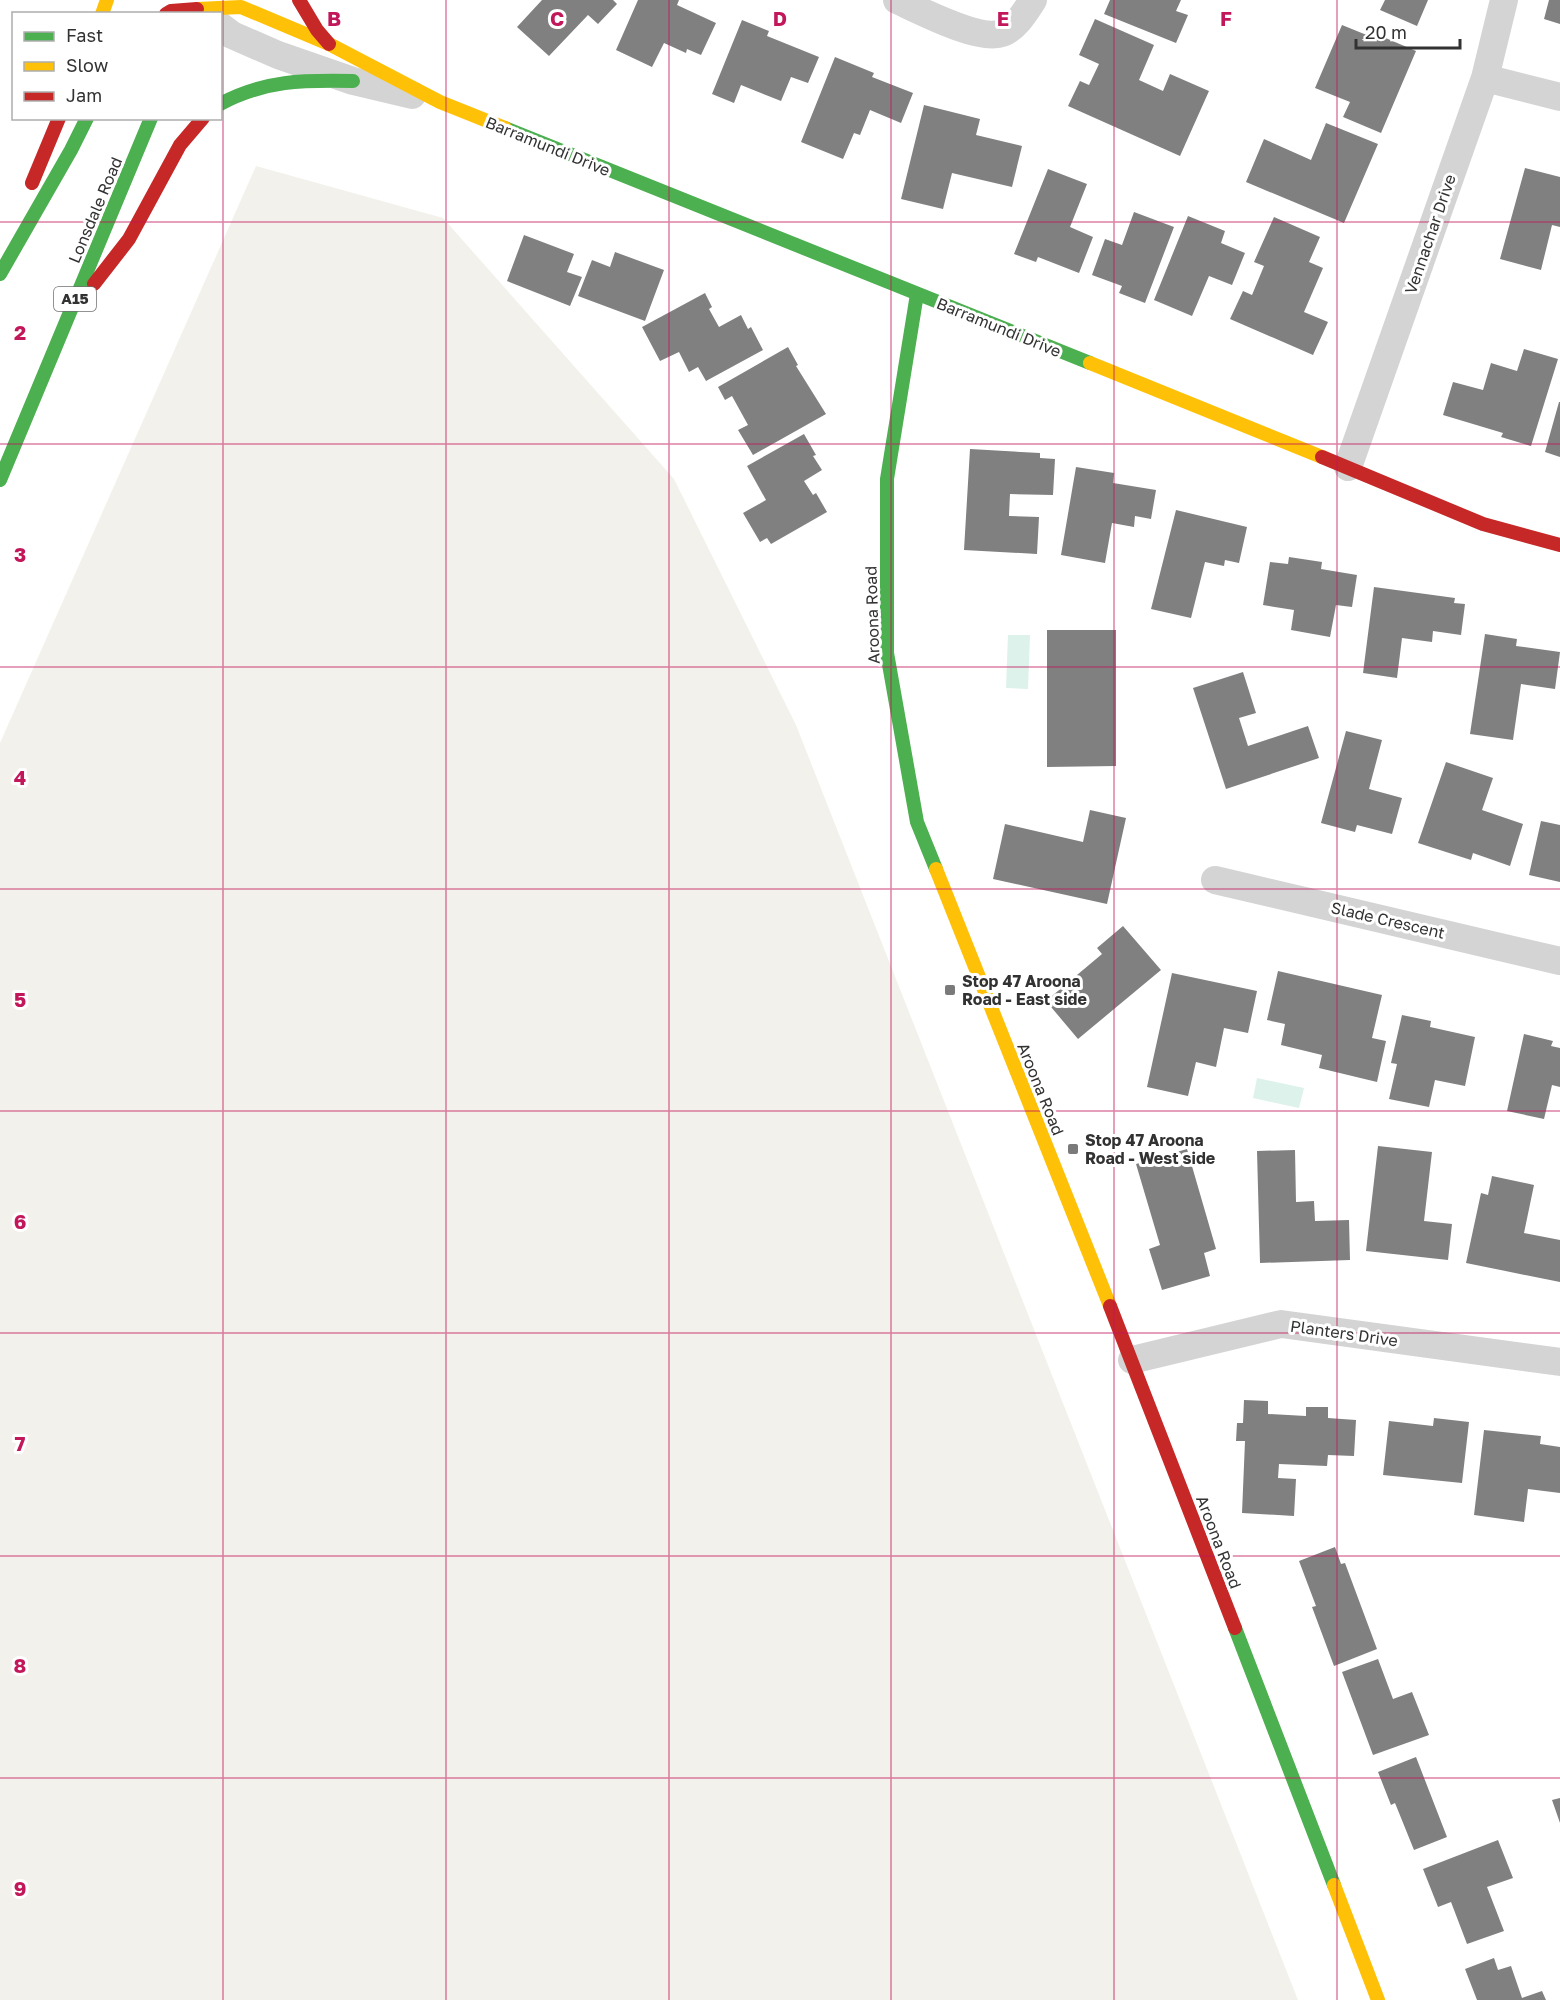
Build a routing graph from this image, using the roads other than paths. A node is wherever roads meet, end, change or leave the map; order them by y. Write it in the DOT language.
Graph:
graph roads {
  1 [pos="299,0"];
  2 [pos="897,0"];
  3 [pos="1033,0"];
  4 [pos="1504,0"];
  5 [pos="197,7"];
  6 [pos="169,12"];
  7 [pos="222,28"];
  8 [pos="329,44"];
  9 [pos="1485,78"];
  10 [pos="353,81"];
  11 [pos="1560,97"];
  12 [pos="440,102"];
  13 [pos="222,103"];
  14 [pos="58,120"];
  15 [pos="86,120"];
  16 [pos="150,120"];
  17 [pos="201,120"];
  18 [pos="0,262"];
  19 [pos="0,274"];
  20 [pos="917,294"];
  21 [pos="66,321"];
  22 [pos="1348,467"];
  23 [pos="0,480"];
  24 [pos="1560,545"];
  25 [pos="1215,880"];
  26 [pos="1560,961"];
  27 [pos="1132,1360"];
  28 [pos="1560,1362"];
  29 [pos="1378,2000"];
  1 -- 8 [label="street"];
  2 -- 3 [label="street"];
  4 -- 9 [label="street, Vennachar Drive"];
  5 -- 6 [label="street, Barramundi Drive"];
  5 -- 8 [label="street, Barramundi Drive"];
  7 -- 10 [label="street, Barramundi Drive"];
  8 -- 12 [label="street, Barramundi Drive"];
  9 -- 11 [label="street"];
  9 -- 22 [label="street, Vennachar Drive"];
  10 -- 12 [label="street, Barramundi Drive"];
  10 -- 13 [label="street"];
  12 -- 20 [label="street, Barramundi Drive"];
  14 -- 18 [label="street"];
  15 -- 19 [label="street"];
  16 -- 21 [label="street, Lonsdale Road / A15"];
  17 -- 21 [label="street"];
  20 -- 22 [label="street, Barramundi Drive"];
  20 -- 27 [label="street, Aroona Road"];
  21 -- 23 [label="street, Lonsdale Road / A15"];
  22 -- 24 [label="street, Barramundi Drive"];
  25 -- 26 [label="street, Slade Crescent"];
  27 -- 28 [label="street, Planters Drive"];
  27 -- 29 [label="street, Aroona Road"];
}
